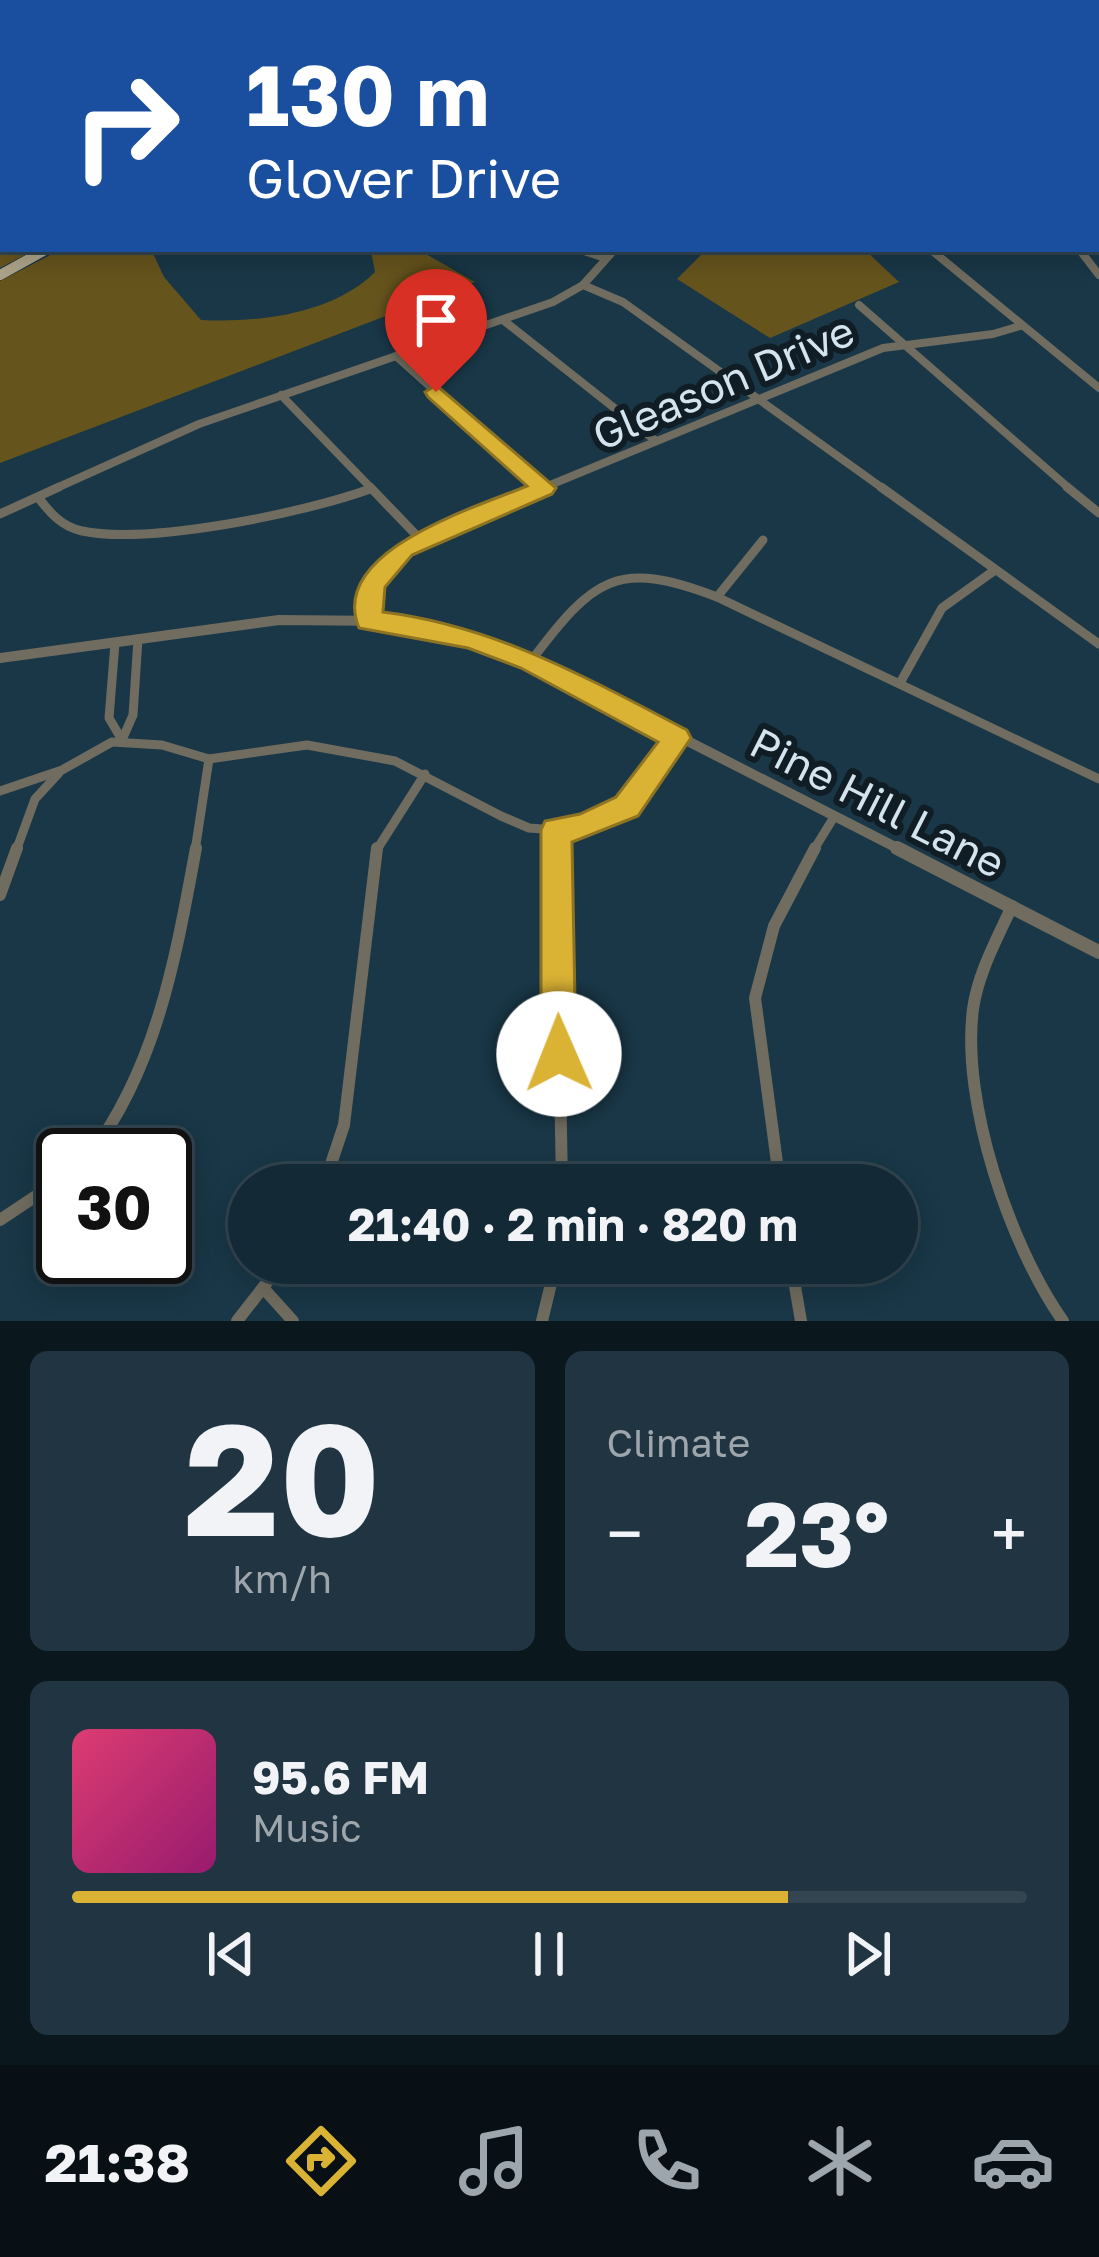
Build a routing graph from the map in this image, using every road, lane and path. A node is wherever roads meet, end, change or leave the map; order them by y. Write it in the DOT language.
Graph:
graph roads {
  1 [pos="42,252"];
  2 [pos="587,252"];
  3 [pos="612,252"];
  4 [pos="934,252"];
  5 [pos="605,258"];
  6 [pos="0,275"];
  7 [pos="583,285"];
  8 [pos="859,305"];
  9 [pos="503,320"];
  10 [pos="1020,326"];
  11 [pos="903,344"];
  12 [pos="396,356"];
  13 [pos="1099,388"];
  14 [pos="280,395"];
  15 [pos="760,399"];
  16 [pos="656,441"];
  17 [pos="544,488"];
  18 [pos="370,489"];
  19 [pos="38,497"];
  20 [pos="1099,513"];
  21 [pos="0,514"];
  22 [pos="420,538"];
  23 [pos="763,540"];
  24 [pos="995,570"];
  25 [pos="717,597"];
  26 [pos="368,621"];
  27 [pos="137,639"];
  28 [pos="115,643"];
  29 [pos="1099,644"];
  30 [pos="0,658"];
  31 [pos="531,661"];
  32 [pos="900,683"];
  33 [pos="677,738"];
  34 [pos="122,740"];
  35 [pos="209,759"];
  36 [pos="62,770"];
  37 [pos="425,775"];
  38 [pos="1099,779"];
  39 [pos="0,791"];
  40 [pos="834,817"];
  41 [pos="556,830"];
  42 [pos="0,896"];
  43 [pos="1012,906"];
  44 [pos="1099,952"];
  45 [pos="111,1128"];
  46 [pos="331,1164"];
  47 [pos="562,1164"];
  48 [pos="777,1164"];
  49 [pos="36,1196"];
  50 [pos="0,1220"];
  51 [pos="270,1284"];
  52 [pos="551,1284"];
  53 [pos="794,1284"];
  54 [pos="266,1290"];
  55 [pos="237,1321"];
  56 [pos="293,1321"];
  57 [pos="542,1321"];
  58 [pos="801,1321"];
  59 [pos="1063,1321"];
  1 -- 6 [label="main road"];
  2 -- 5 [label="street"];
  3 -- 5 [label="street"];
  4 -- 10 [label="street"];
  5 -- 7 [label="street"];
  7 -- 9 [label="street"];
  7 -- 15 [label="street"];
  8 -- 11 [label="street"];
  9 -- 12 [label="street"];
  9 -- 16 [label="street"];
  10 -- 11 [label="street, Gleason Drive"];
  10 -- 13 [label="street"];
  11 -- 15 [label="street, Gleason Drive"];
  11 -- 20 [label="street"];
  12 -- 14 [label="street"];
  12 -- 17 [label="street"];
  14 -- 18 [label="street"];
  14 -- 19 [label="street"];
  15 -- 16 [label="street, Gleason Drive"];
  15 -- 24 [label="street"];
  16 -- 17 [label="street, Gleason Drive"];
  17 -- 22 [label="street, Gleason Drive"];
  18 -- 19 [label="street"];
  18 -- 22 [label="street"];
  19 -- 21 [label="street"];
  22 -- 26 [label="street, Gleason Drive"];
  23 -- 25 [label="street"];
  24 -- 29 [label="street"];
  24 -- 32 [label="street"];
  25 -- 31 [label="street"];
  25 -- 32 [label="street"];
  26 -- 27 [label="street, Pine Hill Lane"];
  26 -- 31 [label="street, Pine Hill Lane"];
  27 -- 28 [label="street, Pine Hill Lane"];
  27 -- 34 [label="street"];
  28 -- 30 [label="street, Pine Hill Lane"];
  28 -- 34 [label="street"];
  31 -- 33 [label="street, Pine Hill Lane"];
  32 -- 38 [label="street"];
  33 -- 40 [label="street, Pine Hill Lane"];
  33 -- 41 [label="street"];
  34 -- 35 [label="street"];
  34 -- 36 [label="street"];
  35 -- 37 [label="street"];
  35 -- 45 [label="street"];
  36 -- 39 [label="street"];
  36 -- 42 [label="street"];
  37 -- 41 [label="street"];
  37 -- 46 [label="street"];
  40 -- 43 [label="street, Pine Hill Lane"];
  40 -- 48 [label="street"];
  41 -- 47 [label="street"];
  43 -- 44 [label="street, Pine Hill Lane"];
  43 -- 59 [label="street"];
  49 -- 50 [label="street"];
  51 -- 54 [label="street"];
  52 -- 57 [label="street"];
  53 -- 58 [label="street"];
  54 -- 55 [label="street"];
  54 -- 56 [label="street"];
}
